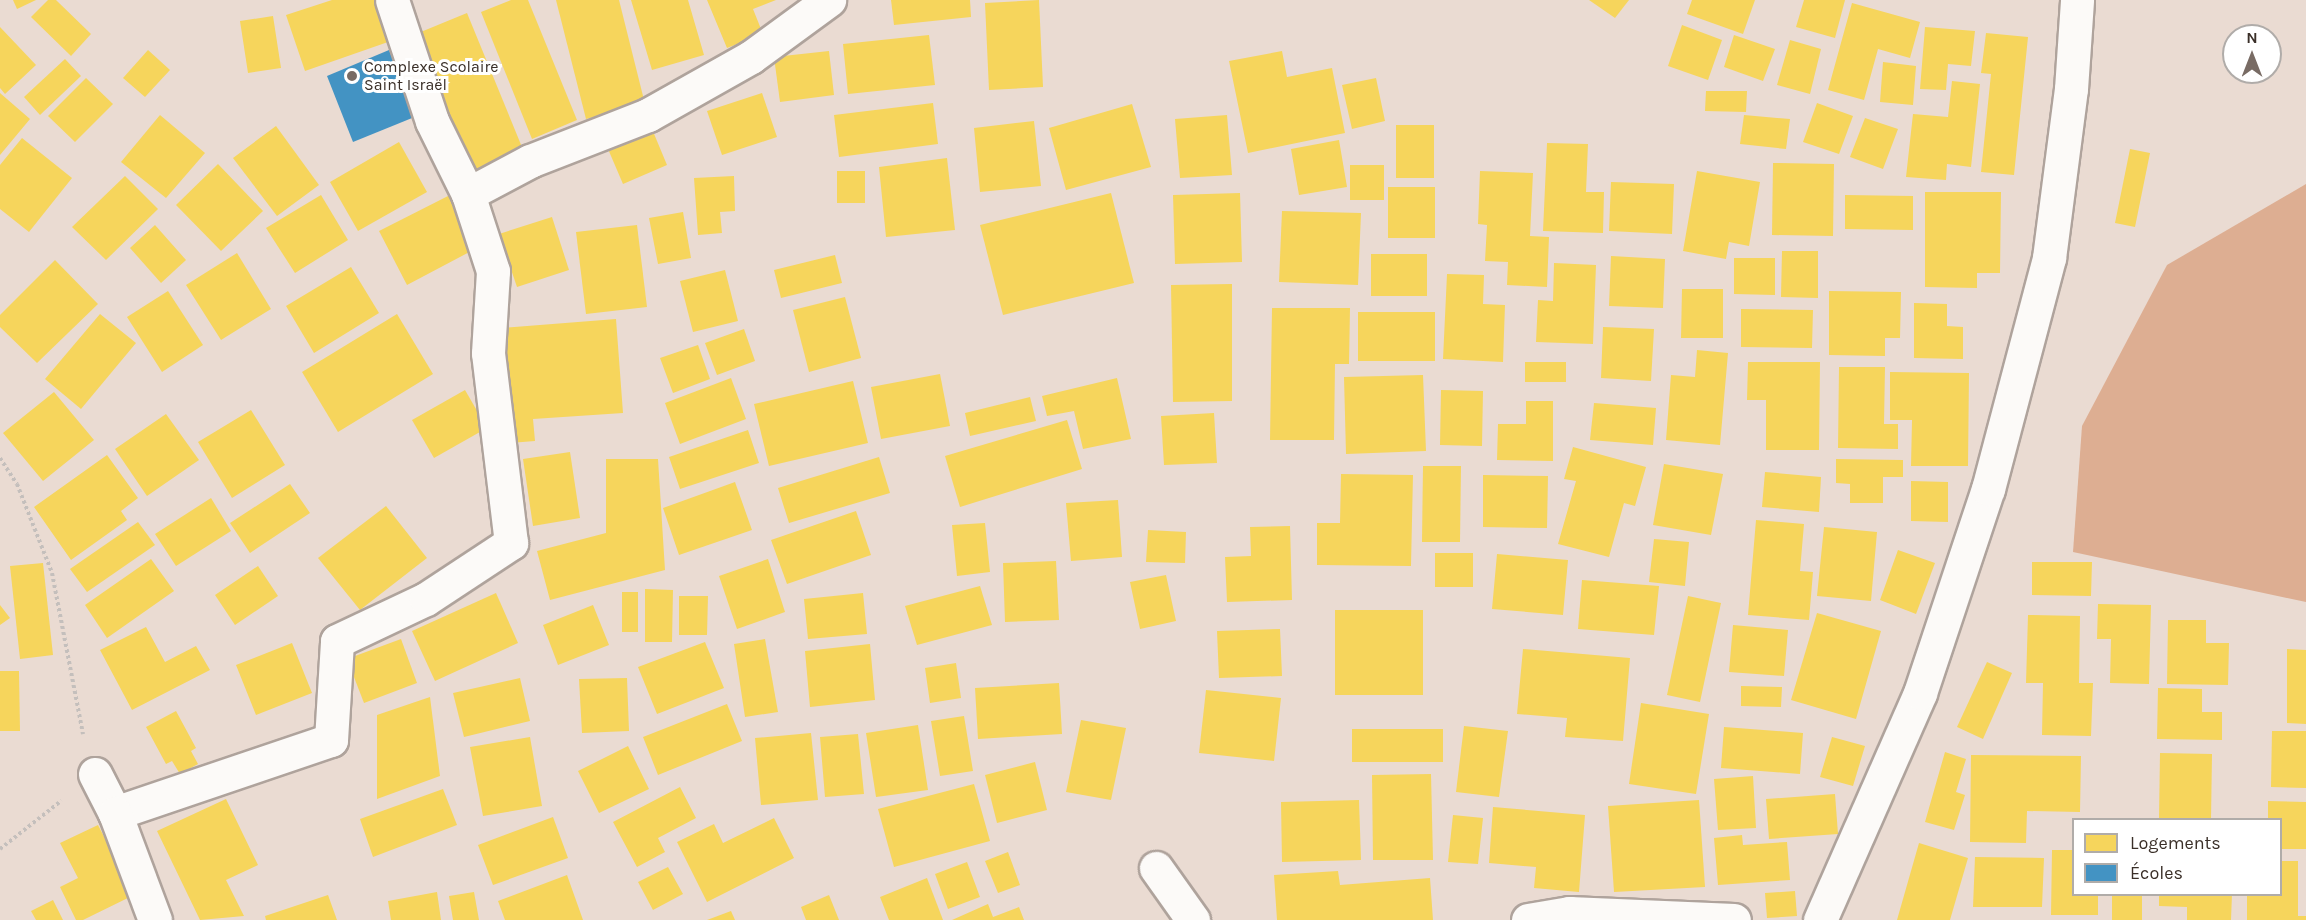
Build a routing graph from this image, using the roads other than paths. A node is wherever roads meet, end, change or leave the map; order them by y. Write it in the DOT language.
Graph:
graph roads {
  1 [pos="392,0"];
  2 [pos="829,0"];
  3 [pos="2077,0"];
  4 [pos="468,194"];
  5 [pos="95,774"];
  6 [pos="116,813"];
  7 [pos="1156,868"];
  8 [pos="155,920"];
  9 [pos="1193,920"];
  10 [pos="1528,920"];
  11 [pos="1734,920"];
  12 [pos="1820,920"];
  1 -- 4 [label="street"];
  2 -- 4 [label="street"];
  3 -- 12 [label="street"];
  4 -- 6 [label="street"];
  5 -- 6 [label="street"];
  6 -- 8 [label="street"];
  7 -- 9 [label="street"];
  10 -- 11 [label="street"];
}
